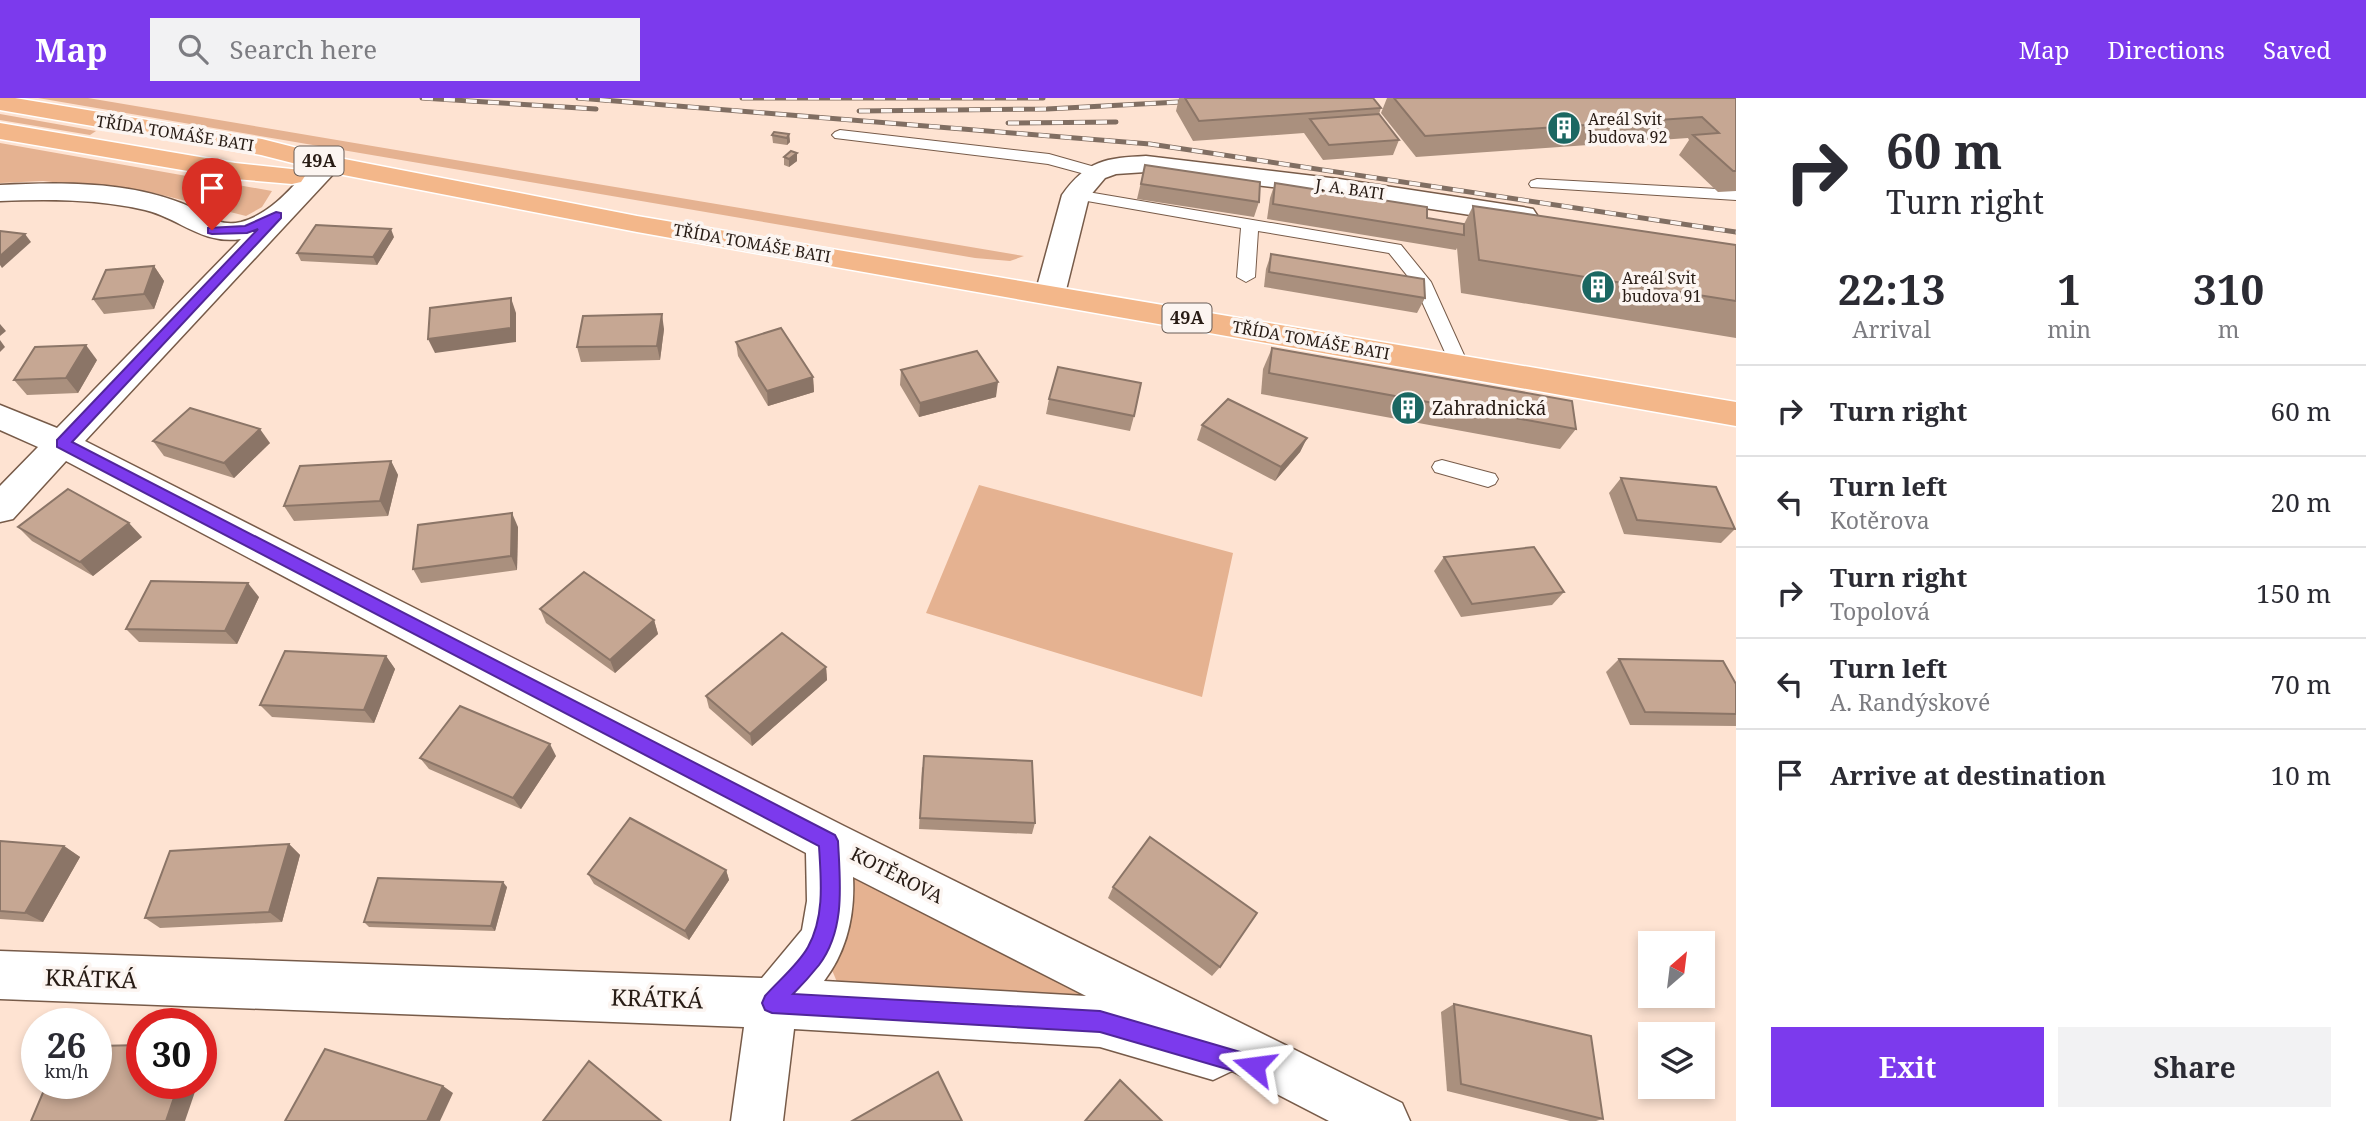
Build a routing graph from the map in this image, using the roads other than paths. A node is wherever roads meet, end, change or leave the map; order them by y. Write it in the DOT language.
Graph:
graph roads {
  1 [pos="0,103"];
  2 [pos="0,131"];
  3 [pos="840,135"];
  4 [pos="321,171"];
  5 [pos="1096,172"];
  6 [pos="1537,184"];
  7 [pos="1076,195"];
  8 [pos="1736,195"];
  9 [pos="5,197"];
  10 [pos="276,216"];
  11 [pos="1544,218"];
  12 [pos="1250,224"];
  13 [pos="1246,277"];
  14 [pos="1050,294"];
  15 [pos="1460,366"];
  16 [pos="1736,414"];
  17 [pos="0,417"];
  18 [pos="62,444"];
  19 [pos="1442,467"];
  20 [pos="1488,478"];
  21 [pos="0,509"];
  22 [pos="828,841"];
  23 [pos="0,975"];
  24 [pos="772,1003"];
  25 [pos="1306,1082"];
  26 [pos="757,1121"];
  27 [pos="1384,1121"];
  1 -- 4 [label="main road, TŘÍDA TOMÁŠE BATI / 49A"];
  2 -- 4 [label="main road, TŘÍDA TOMÁŠE BATI / 49A"];
  3 -- 5 [label="lane"];
  4 -- 10 [label="street"];
  4 -- 14 [label="main road, TŘÍDA TOMÁŠE BATI / 49A"];
  5 -- 7 [label="street"];
  5 -- 11 [label="street, J. A. BATI"];
  6 -- 8 [label="lane"];
  7 -- 12 [label="lane"];
  7 -- 14 [label="street"];
  9 -- 10 [label="street"];
  10 -- 18 [label="street"];
  12 -- 13 [label="lane"];
  12 -- 15 [label="lane"];
  14 -- 15 [label="main road, TŘÍDA TOMÁŠE BATI / 49A"];
  15 -- 16 [label="main road, TŘÍDA TOMÁŠE BATI / 49A"];
  17 -- 18 [label="street, KOTĚROVA"];
  18 -- 21 [label="street"];
  18 -- 22 [label="street, KOTĚROVA"];
  19 -- 20 [label="lane"];
  22 -- 24 [label="street"];
  22 -- 25 [label="street, KOTĚROVA"];
  23 -- 24 [label="street, KRÁTKÁ"];
  24 -- 25 [label="street, KRÁTKÁ"];
  24 -- 26 [label="street"];
  25 -- 27 [label="street, KOTĚROVA"];
}
